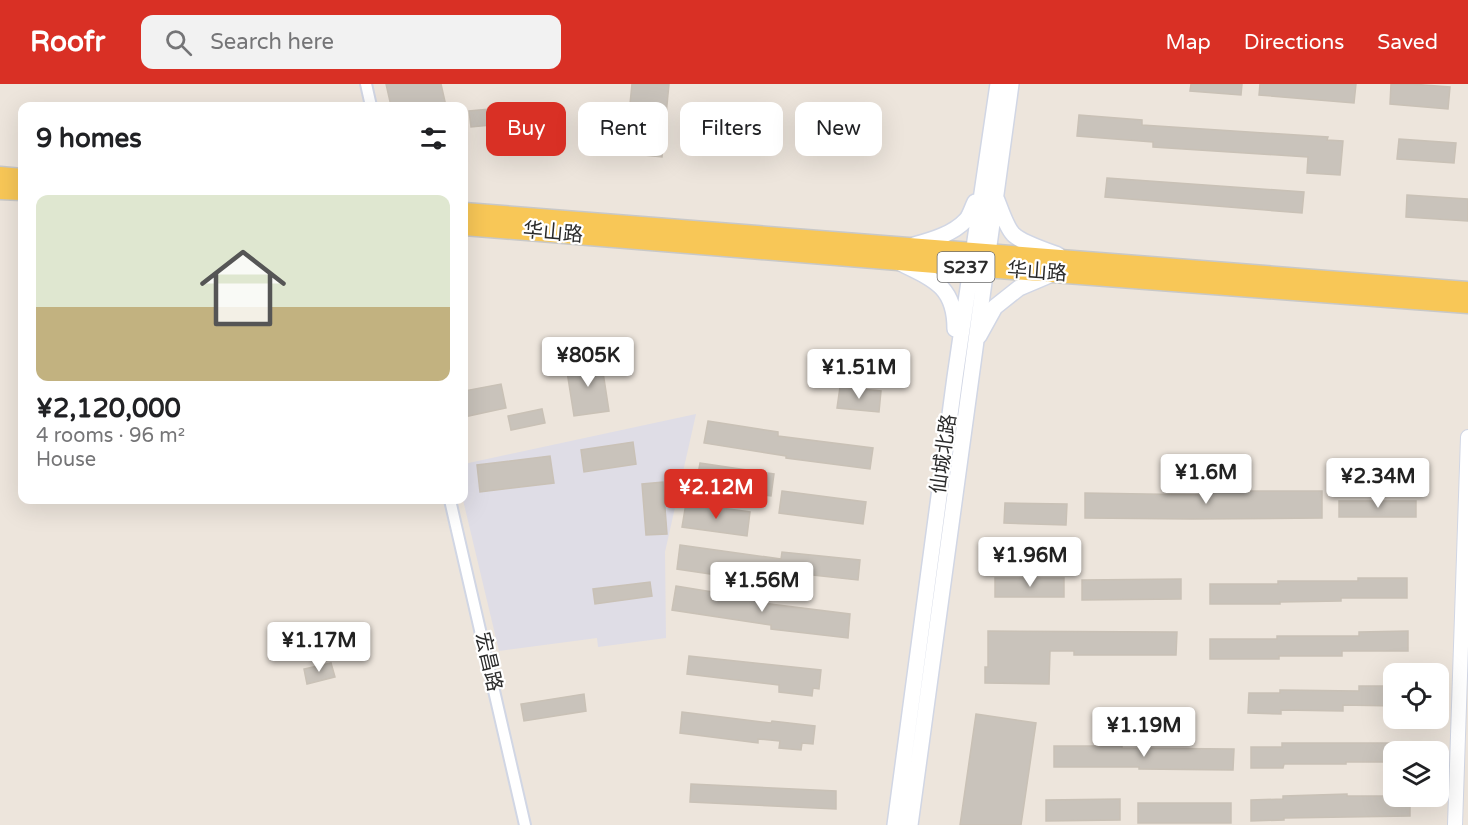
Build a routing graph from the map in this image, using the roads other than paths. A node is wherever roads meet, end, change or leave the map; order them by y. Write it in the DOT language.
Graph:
graph roads {
  1 [pos="366,84"];
  2 [pos="998,84"];
  3 [pos="1011,84"];
  4 [pos="370,102"];
  5 [pos="0,176"];
  6 [pos="18,178"];
  7 [pos="983,183"];
  8 [pos="0,190"];
  9 [pos="18,191"];
  10 [pos="995,195"];
  11 [pos="468,212"];
  12 [pos="468,226"];
  13 [pos="901,254"];
  14 [pos="979,260"];
  15 [pos="1069,260"];
  16 [pos="1052,273"];
  17 [pos="1468,291"];
  18 [pos="1468,304"];
  19 [pos="974,344"];
  20 [pos="955,377"];
  21 [pos="1468,437"];
  22 [pos="451,504"];
  23 [pos="525,825"];
  24 [pos="895,825"];
  25 [pos="909,825"];
  26 [pos="1455,825"];
  1 -- 4 [label="street"];
  2 -- 7 [label="main road, 仙城北路"];
  3 -- 10 [label="main road, 仙城北路"];
  5 -- 6 [label="main road"];
  7 -- 13 [label="main road"];
  7 -- 14 [label="main road, 仙城北路"];
  8 -- 9 [label="main road"];
  10 -- 14 [label="main road, 仙城北路"];
  10 -- 15 [label="main road"];
  11 -- 13 [label="main road, S237"];
  12 -- 13 [label="main road, 华山路 / S237"];
  13 -- 14 [label="main road, S237"];
  13 -- 20 [label="main road"];
  14 -- 15 [label="main road, S237"];
  14 -- 16 [label="main road, 华山路 / S237"];
  14 -- 19 [label="main road, 仙城北路"];
  14 -- 20 [label="main road, 仙城北路"];
  15 -- 17 [label="main road, S237"];
  16 -- 18 [label="main road, 华山路 / S237"];
  16 -- 19 [label="main road"];
  19 -- 25 [label="main road, 仙城北路"];
  20 -- 24 [label="main road, 仙城北路"];
  21 -- 26 [label="street"];
  22 -- 23 [label="street, 宏昌路"];
}
